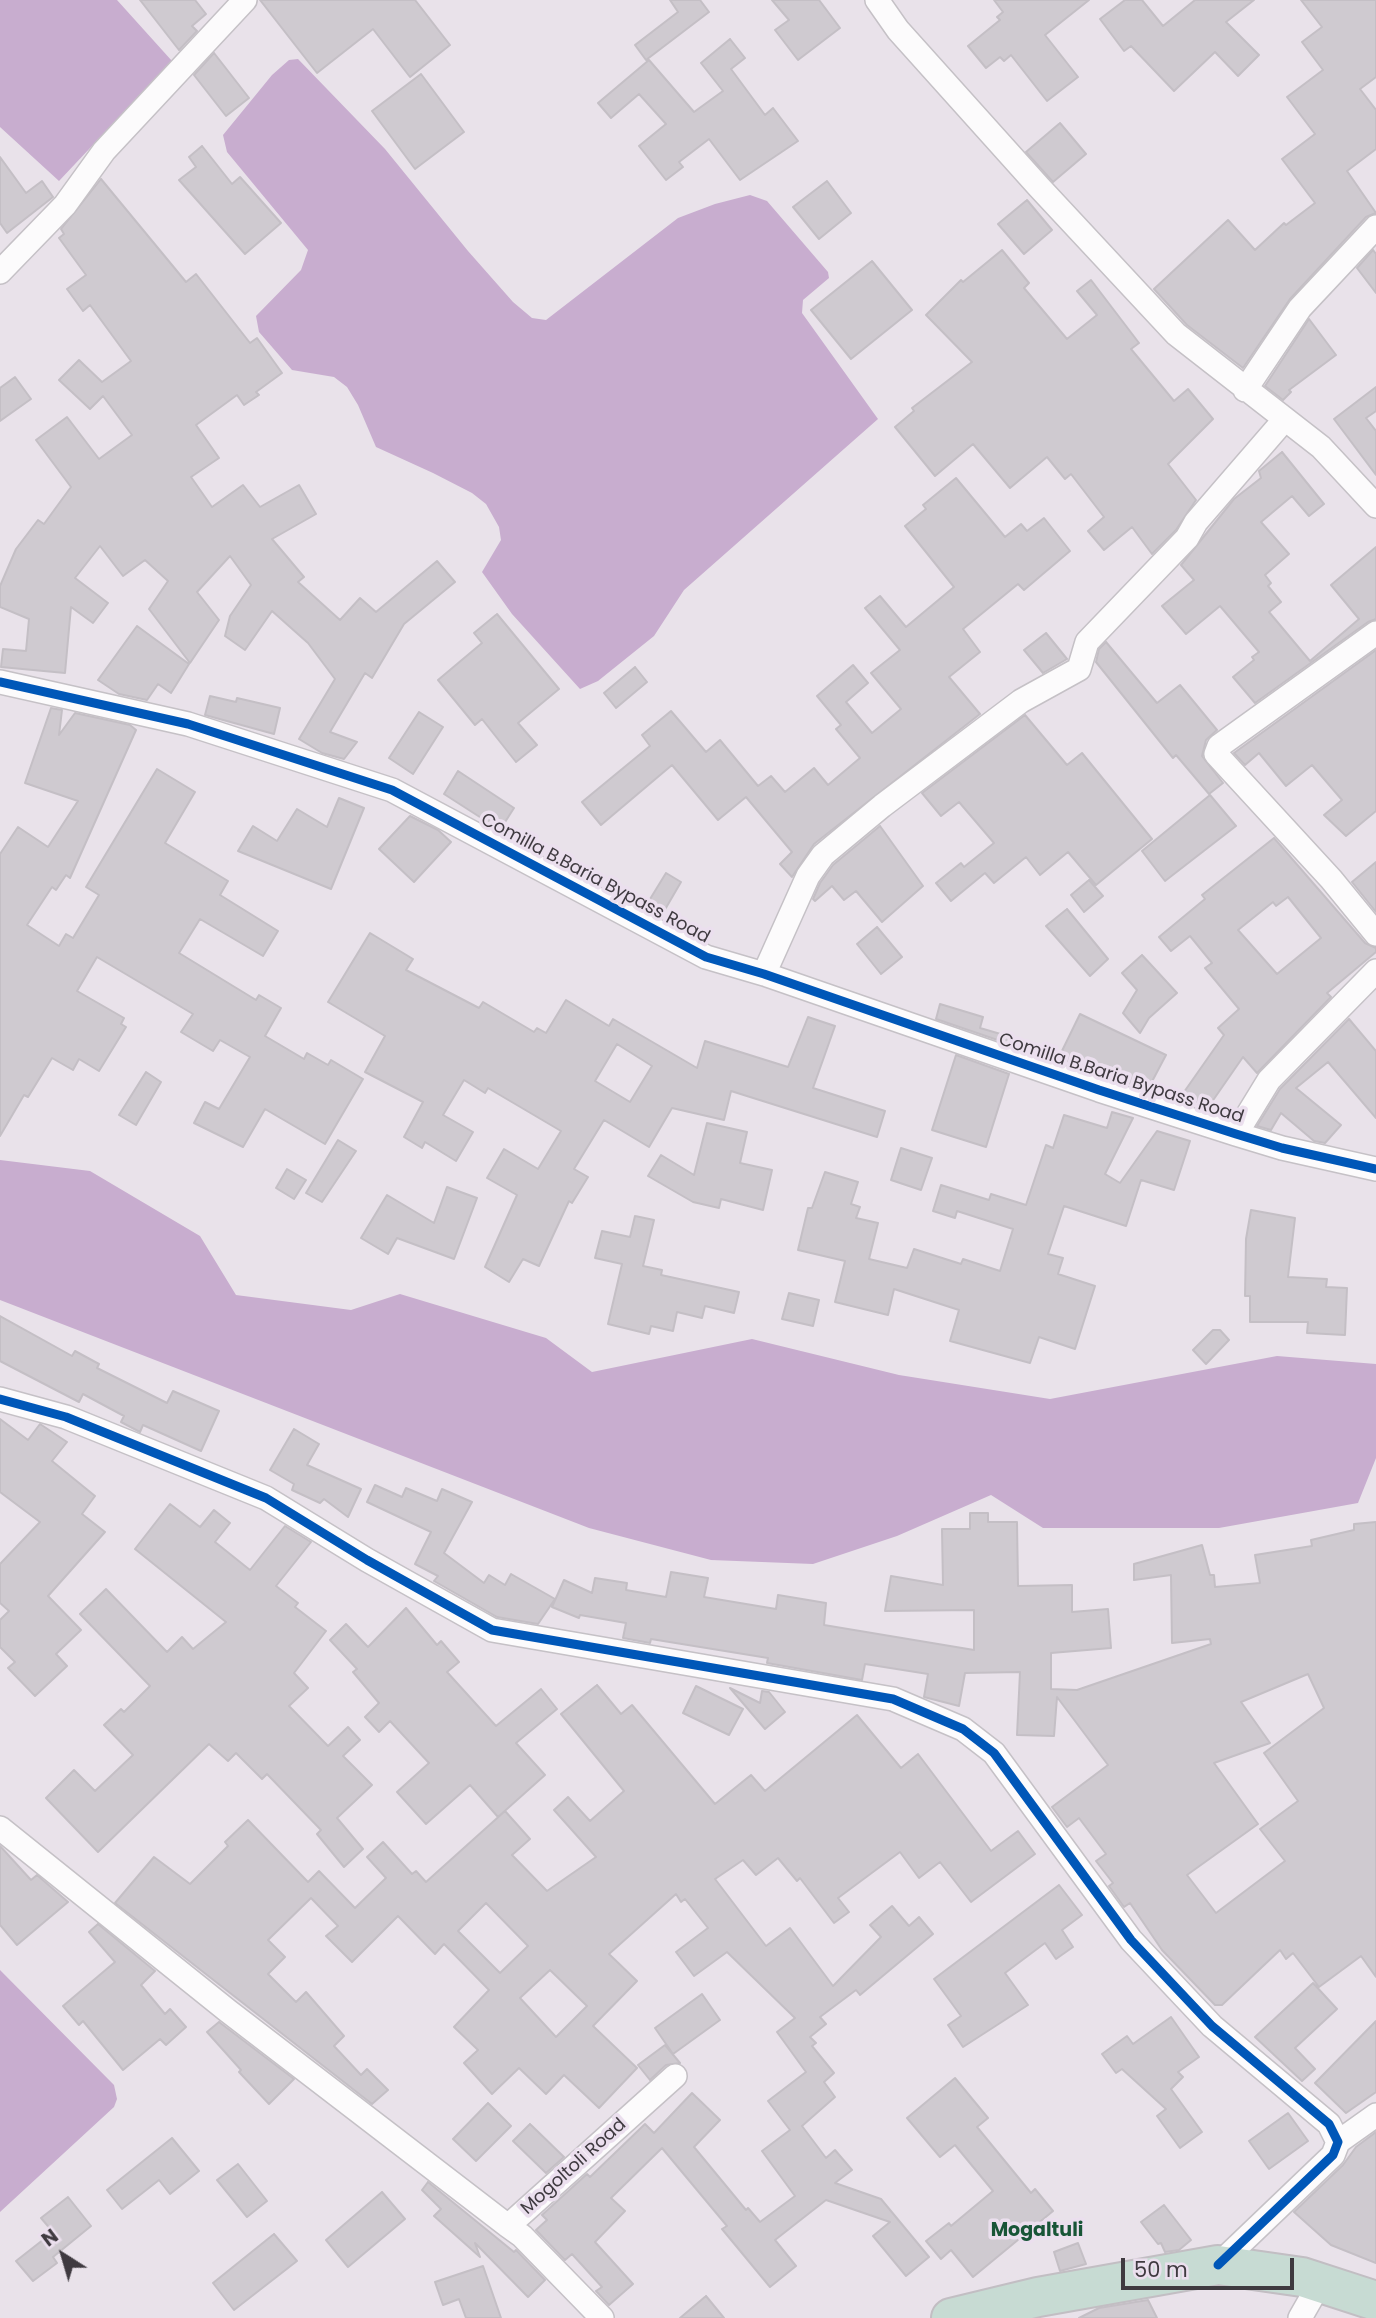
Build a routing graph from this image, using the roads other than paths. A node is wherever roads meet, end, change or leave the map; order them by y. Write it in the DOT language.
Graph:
graph roads {
  1 [pos="244,0"];
  2 [pos="877,0"];
  3 [pos="1376,227"];
  4 [pos="0,271"];
  5 [pos="1245,390"];
  6 [pos="1285,419"];
  7 [pos="1376,506"];
  8 [pos="1376,633"];
  9 [pos="0,682"];
  10 [pos="1376,934"];
  11 [pos="1376,971"];
  12 [pos="764,974"];
  13 [pos="1236,1134"];
  14 [pos="1376,1169"];
  15 [pos="0,1399"];
  16 [pos="0,1828"];
  17 [pos="675,2076"];
  18 [pos="1376,2115"];
  19 [pos="1338,2141"];
  20 [pos="508,2226"];
  21 [pos="1218,2265"];
  22 [pos="1320,2283"];
  23 [pos="1376,2301"];
  24 [pos="602,2318"];
  25 [pos="951,2318"];
  26 [pos="1300,2318"];
  1 -- 4 [label="street"];
  2 -- 5 [label="street"];
  3 -- 5 [label="street"];
  5 -- 6 [label="street"];
  6 -- 7 [label="street"];
  6 -- 12 [label="street"];
  8 -- 10 [label="street"];
  9 -- 12 [label="street, Comilla B.Baria Bypass Road"];
  11 -- 13 [label="street"];
  12 -- 13 [label="street, Comilla B.Baria Bypass Road"];
  13 -- 14 [label="street, Comilla B.Baria Bypass Road"];
  15 -- 19 [label="street"];
  16 -- 20 [label="street"];
  17 -- 20 [label="street, Mogoltoli Road"];
  18 -- 19 [label="street"];
  19 -- 21 [label="street"];
  20 -- 24 [label="street, Mogoltoli Road"];
  21 -- 22 [label="highway"];
  21 -- 25 [label="highway"];
  22 -- 23 [label="highway"];
  22 -- 26 [label="street"];
}
